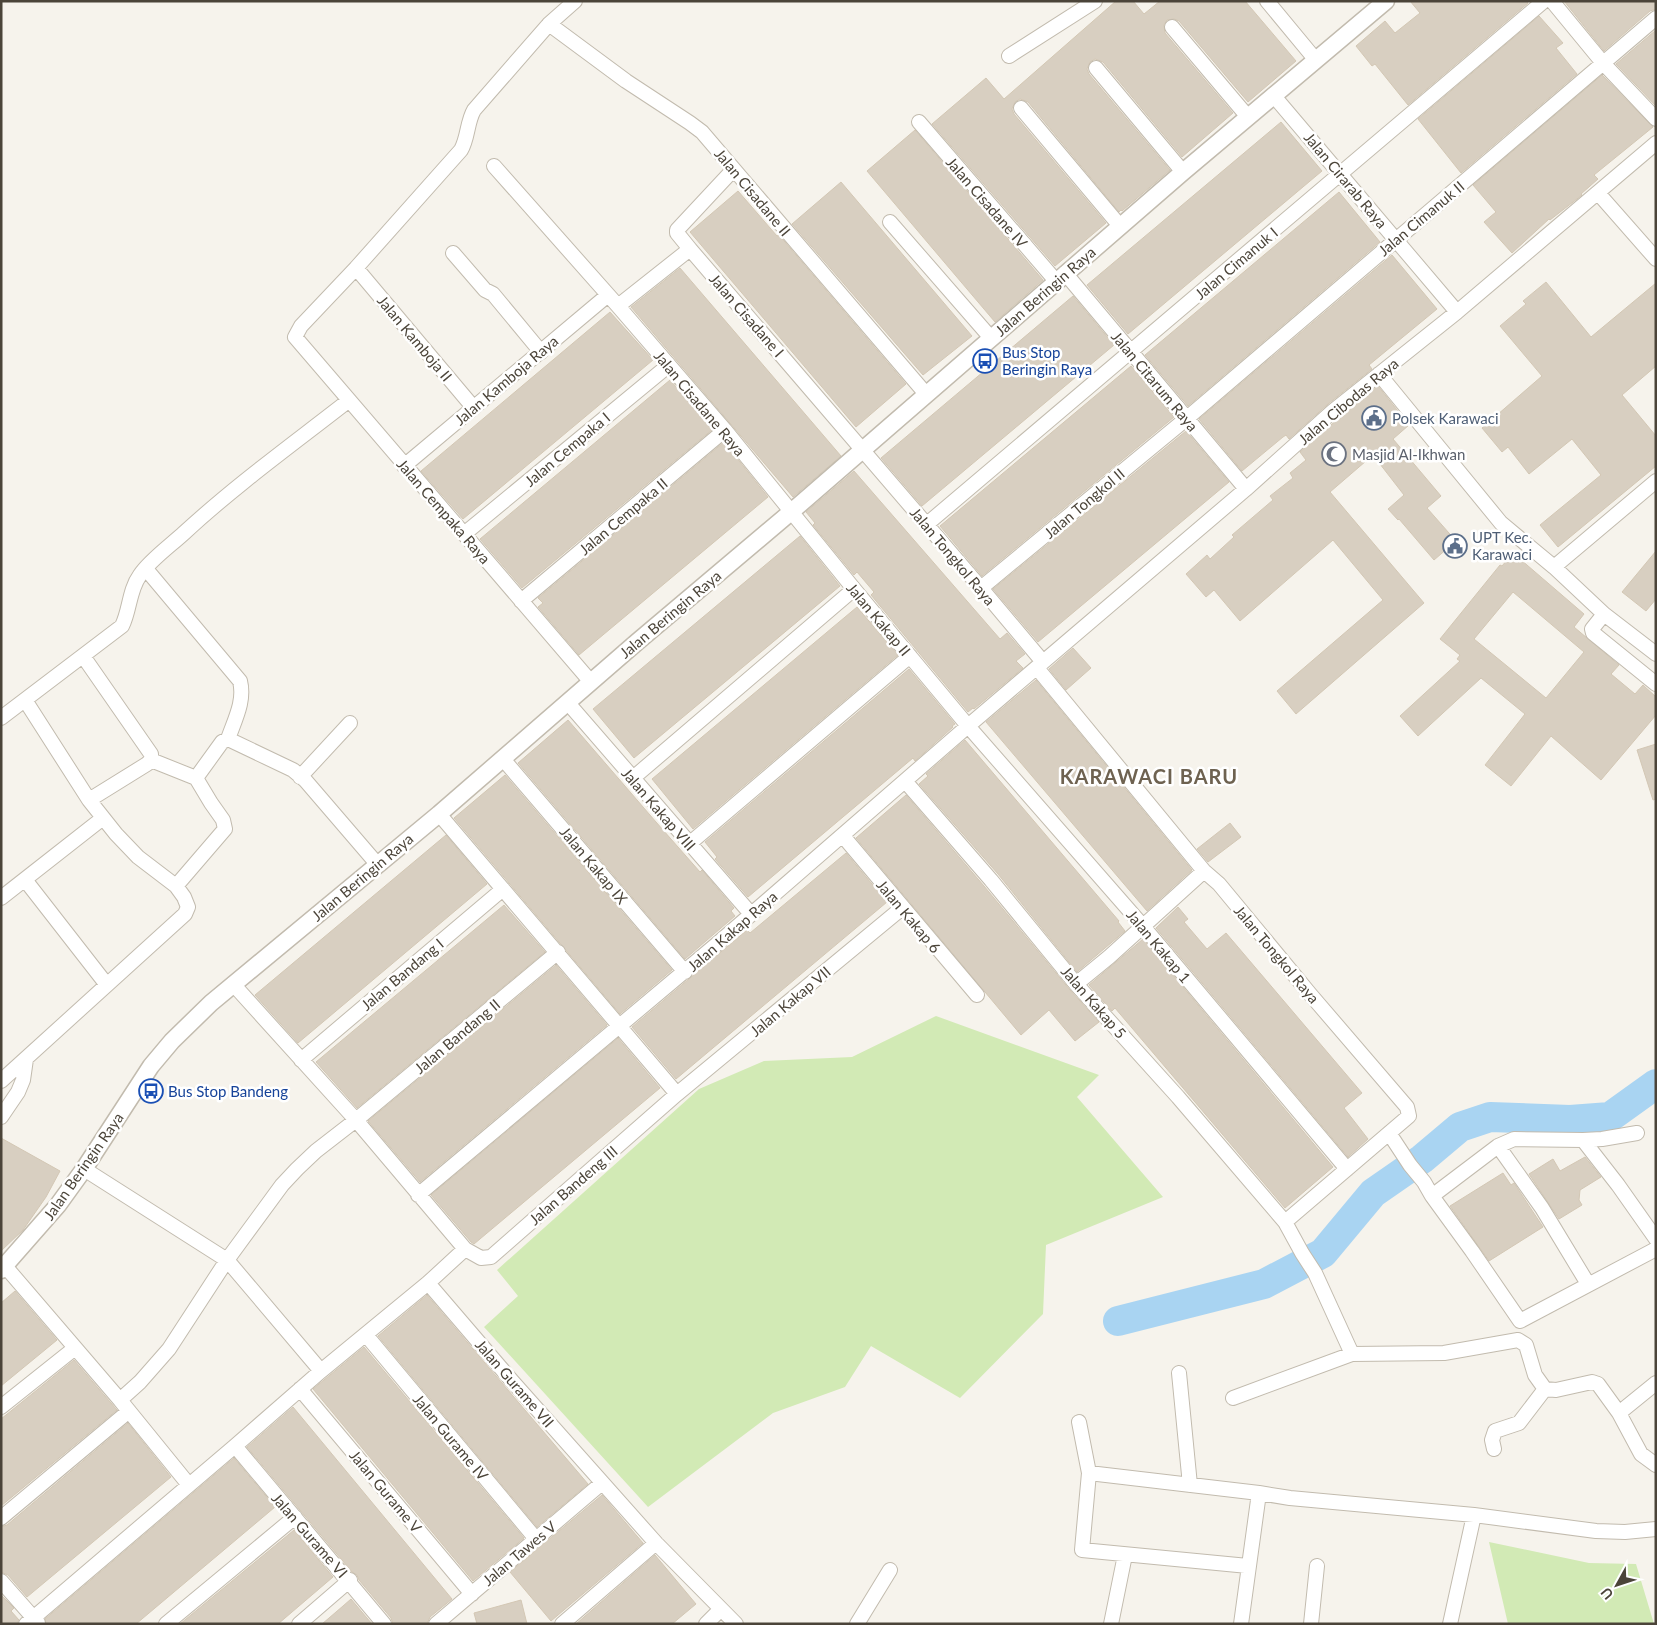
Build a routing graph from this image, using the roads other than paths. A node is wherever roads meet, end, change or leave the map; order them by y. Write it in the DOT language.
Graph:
graph roads {
  1 [pos="575,1"];
  2 [pos="1095,1"];
  3 [pos="1267,1"];
  4 [pos="1544,1"];
  5 [pos="1552,1"];
  6 [pos="1380,3"];
  7 [pos="1656,18"];
  8 [pos="549,24"];
  9 [pos="1172,27"];
  10 [pos="1009,56"];
  11 [pos="1315,59"];
  12 [pos="1603,63"];
  13 [pos="1096,68"];
  14 [pos="1273,95"];
  15 [pos="1022,108"];
  16 [pos="1248,117"];
  17 [pos="1656,119"];
  18 [pos="919,122"];
  19 [pos="1656,143"];
  20 [pos="494,166"];
  21 [pos="733,170"];
  22 [pos="1182,172"];
  23 [pos="1341,175"];
  24 [pos="1598,193"];
  25 [pos="890,222"];
  26 [pos="1120,226"];
  27 [pos="1396,239"];
  28 [pos="690,249"];
  29 [pos="453,253"];
  30 [pos="1656,259"];
  31 [pos="356,268"];
  32 [pos="1060,277"];
  33 [pos="608,295"];
  34 [pos="618,306"];
  35 [pos="1457,312"];
  36 [pos="991,338"];
  37 [pos="540,352"];
  38 [pos="1130,352"];
  39 [pos="669,365"];
  40 [pos="1379,374"];
  41 [pos="926,394"];
  42 [pos="348,401"];
  43 [pos="473,407"];
  44 [pos="1186,419"];
  45 [pos="725,430"];
  46 [pos="863,450"];
  47 [pos="404,466"];
  48 [pos="1656,482"];
  49 [pos="1246,489"];
  50 [pos="791,512"];
  51 [pos="927,524"];
  52 [pos="464,534"];
  53 [pos="1554,567"];
  54 [pos="146,569"];
  55 [pos="982,588"];
  56 [pos="854,589"];
  57 [pos="521,601"];
  58 [pos="1604,614"];
  59 [pos="1656,654"];
  60 [pos="83,656"];
  61 [pos="910,656"];
  62 [pos="1040,665"];
  63 [pos="591,682"];
  64 [pos="1656,684"];
  65 [pos="25,700"];
  66 [pos="568,703"];
  67 [pos="1,718"];
  68 [pos="350,724"];
  69 [pos="968,726"];
  70 [pos="228,739"];
  71 [pos="503,759"];
  72 [pos="151,760"];
  73 [pos="300,776"];
  74 [pos="196,778"];
  75 [pos="633,778"];
  76 [pos="905,781"];
  77 [pos="89,800"];
  78 [pos="439,814"];
  79 [pos="104,818"];
  80 [pos="843,836"];
  81 [pos="689,844"];
  82 [pos="378,865"];
  83 [pos="1204,871"];
  84 [pos="26,881"];
  85 [pos="176,886"];
  86 [pos="503,889"];
  87 [pos="1,898"];
  88 [pos="902,908"];
  89 [pos="751,914"];
  90 [pos="1142,925"];
  91 [pos="558,952"];
  92 [pos="685,972"];
  93 [pos="233,984"];
  94 [pos="1076,984"];
  95 [pos="107,985"];
  96 [pos="977,996"];
  97 [pos="620,1026"];
  98 [pos="26,1059"];
  99 [pos="301,1060"];
  100 [pos="1,1081"];
  101 [pos="677,1094"];
  102 [pos="1,1117"];
  103 [pos="356,1120"];
  104 [pos="1389,1133"];
  105 [pos="1637,1133"];
  106 [pos="1583,1140"];
  107 [pos="1498,1146"];
  108 [pos="84,1169"];
  109 [pos="1347,1169"];
  110 [pos="418,1195"];
  111 [pos="1432,1196"];
  112 [pos="1285,1222"];
  113 [pos="1656,1239"];
  114 [pos="1656,1248"];
  115 [pos="465,1249"];
  116 [pos="227,1260"];
  117 [pos="3,1268"];
  118 [pos="428,1283"];
  119 [pos="1588,1284"];
  120 [pos="366,1335"];
  121 [pos="75,1348"];
  122 [pos="1352,1354"];
  123 [pos="321,1371"];
  124 [pos="1178,1373"];
  125 [pos="1656,1383"];
  126 [pos="300,1389"];
  127 [pos="1545,1389"];
  128 [pos="1233,1398"];
  129 [pos="120,1400"];
  130 [pos="1,1407"];
  131 [pos="128,1411"];
  132 [pos="1619,1413"];
  133 [pos="1079,1422"];
  134 [pos="235,1446"];
  135 [pos="1494,1449"];
  136 [pos="1656,1465"];
  137 [pos="1089,1473"];
  138 [pos="602,1483"];
  139 [pos="189,1485"];
  140 [pos="1190,1485"];
  141 [pos="1258,1493"];
  142 [pos="1474,1515"];
  143 [pos="295,1517"];
  144 [pos="1,1518"];
  145 [pos="1656,1529"];
  146 [pos="536,1539"];
  147 [pos="656,1544"];
  148 [pos="1124,1555"];
  149 [pos="1248,1566"];
  150 [pos="1318,1566"];
  151 [pos="890,1570"];
  152 [pos="350,1580"];
  153 [pos="1,1581"];
  154 [pos="472,1594"];
  155 [pos="720,1610"];
  156 [pos="32,1622"];
  157 [pos="166,1624"];
  158 [pos="299,1624"];
  159 [pos="384,1624"];
  160 [pos="436,1624"];
  161 [pos="562,1624"];
  162 [pos="706,1624"];
  163 [pos="736,1624"];
  164 [pos="857,1624"];
  165 [pos="1111,1624"];
  166 [pos="1241,1624"];
  167 [pos="1311,1624"];
  168 [pos="1450,1624"];
  1 -- 8 [label="street"];
  2 -- 10 [label="street"];
  3 -- 11 [label="street"];
  4 -- 23 [label="street, Jalan Cimanuk I"];
  5 -- 12 [label="street"];
  6 -- 11 [label="street, Jalan Beringin Raya"];
  7 -- 12 [label="street, Jalan Cimanuk II"];
  8 -- 21 [label="street, Jalan Cisadane II"];
  8 -- 31 [label="street"];
  9 -- 16 [label="street"];
  11 -- 14 [label="street, Jalan Beringin Raya"];
  12 -- 17 [label="street"];
  12 -- 27 [label="street, Jalan Cimanuk II"];
  13 -- 22 [label="street"];
  14 -- 16 [label="street, Jalan Beringin Raya"];
  14 -- 23 [label="street, Jalan Cirarab Raya"];
  15 -- 26 [label="street"];
  16 -- 22 [label="street, Jalan Beringin Raya"];
  18 -- 32 [label="street, Jalan Cisadane IV"];
  19 -- 24 [label="street, Jalan Cibodas Raya"];
  20 -- 33 [label="street, Jalan Cisadane Raya"];
  21 -- 28 [label="street, Jalan Cisadane I"];
  21 -- 41 [label="street, Jalan Cisadane II"];
  22 -- 26 [label="street, Jalan Beringin Raya"];
  23 -- 27 [label="street, Jalan Cirarab Raya"];
  23 -- 38 [label="street, Jalan Cimanuk I"];
  24 -- 30 [label="street"];
  24 -- 35 [label="street, Jalan Cibodas Raya"];
  25 -- 36 [label="street"];
  26 -- 32 [label="street, Jalan Beringin Raya"];
  27 -- 35 [label="street, Jalan Cirarab Raya"];
  27 -- 44 [label="street, Jalan Cimanuk II"];
  28 -- 34 [label="street"];
  28 -- 46 [label="street, Jalan Cisadane I"];
  29 -- 37 [label="street"];
  31 -- 42 [label="street, Jalan Cempaka Raya"];
  31 -- 43 [label="street, Jalan Kamboja II"];
  32 -- 36 [label="street, Jalan Beringin Raya"];
  32 -- 38 [label="street, Jalan Citarum Raya"];
  33 -- 34 [label="street, Jalan Cisadane Raya"];
  33 -- 37 [label="street, Jalan Kamboja Raya"];
  34 -- 39 [label="street, Jalan Cisadane Raya"];
  35 -- 40 [label="street, Jalan Cibodas Raya"];
  36 -- 41 [label="street, Jalan Beringin Raya"];
  37 -- 43 [label="street, Jalan Kamboja Raya"];
  38 -- 44 [label="street, Jalan Citarum Raya"];
  38 -- 51 [label="street, Jalan Cimanuk I"];
  39 -- 45 [label="street, Jalan Cisadane Raya"];
  39 -- 52 [label="street, Jalan Cempaka I"];
  40 -- 49 [label="street, Jalan Cibodas Raya"];
  40 -- 53 [label="street"];
  41 -- 46 [label="street, Jalan Beringin Raya"];
  42 -- 47 [label="street, Jalan Cempaka Raya"];
  42 -- 54 [label="street"];
  43 -- 47 [label="street, Jalan Kamboja Raya"];
  44 -- 49 [label="street, Jalan Citarum Raya"];
  44 -- 55 [label="street, Jalan Tongkol II"];
  45 -- 50 [label="street, Jalan Cisadane Raya"];
  45 -- 57 [label="street, Jalan Cempaka II"];
  46 -- 50 [label="street, Jalan Beringin Raya"];
  46 -- 51 [label="street, Jalan Tongkol Raya"];
  47 -- 52 [label="street, Jalan Cempaka Raya"];
  48 -- 53 [label="street"];
  49 -- 62 [label="street, Jalan Cibodas Raya"];
  50 -- 56 [label="street, Jalan Kakap II"];
  50 -- 63 [label="street, Jalan Beringin Raya"];
  51 -- 55 [label="street, Jalan Tongkol Raya"];
  52 -- 57 [label="street, Jalan Cempaka Raya"];
  53 -- 58 [label="street"];
  54 -- 60 [label="street"];
  54 -- 70 [label="street"];
  55 -- 62 [label="street, Jalan Tongkol Raya"];
  56 -- 61 [label="street, Jalan Kakap II"];
  56 -- 75 [label="street"];
  57 -- 63 [label="street, Jalan Cempaka Raya"];
  58 -- 59 [label="street"];
  58 -- 64 [label="street"];
  60 -- 65 [label="street"];
  60 -- 72 [label="street"];
  61 -- 69 [label="street, Jalan Kakap II"];
  61 -- 81 [label="street"];
  62 -- 69 [label="street, Jalan Kakap Raya"];
  62 -- 83 [label="street, Jalan Tongkol Raya"];
  63 -- 66 [label="street, Jalan Beringin Raya"];
  65 -- 67 [label="street"];
  65 -- 77 [label="street"];
  66 -- 71 [label="street, Jalan Beringin Raya"];
  66 -- 75 [label="street, Jalan Kakap VIII"];
  68 -- 73 [label="street"];
  69 -- 76 [label="street, Jalan Kakap Raya"];
  69 -- 90 [label="street, Jalan Kakap 1"];
  70 -- 73 [label="street"];
  70 -- 74 [label="street"];
  71 -- 78 [label="street, Jalan Beringin Raya"];
  71 -- 92 [label="street, Jalan Kakap IX"];
  72 -- 74 [label="street"];
  72 -- 77 [label="street"];
  73 -- 82 [label="street"];
  74 -- 85 [label="street"];
  75 -- 81 [label="street, Jalan Kakap VIII"];
  76 -- 80 [label="street, Jalan Kakap Raya"];
  76 -- 94 [label="street, Jalan Kakap 5"];
  77 -- 79 [label="street"];
  78 -- 82 [label="street, Jalan Beringin Raya"];
  78 -- 86 [label="street"];
  79 -- 84 [label="street"];
  79 -- 85 [label="street"];
  80 -- 88 [label="street, Jalan Kakap 6"];
  80 -- 89 [label="street, Jalan Kakap Raya"];
  81 -- 89 [label="street, Jalan Kakap VIII"];
  82 -- 93 [label="street, Jalan Beringin Raya"];
  83 -- 90 [label="street"];
  83 -- 104 [label="street, Jalan Tongkol Raya"];
  84 -- 87 [label="street"];
  84 -- 95 [label="street"];
  85 -- 95 [label="street"];
  86 -- 91 [label="street"];
  86 -- 99 [label="street, Jalan Bandang I"];
  88 -- 96 [label="street, Jalan Kakap 6"];
  88 -- 101 [label="street, Jalan Kakap VII"];
  89 -- 92 [label="street, Jalan Kakap Raya"];
  90 -- 94 [label="street"];
  90 -- 109 [label="street, Jalan Kakap 1"];
  91 -- 97 [label="street"];
  91 -- 103 [label="street, Jalan Bandang II"];
  92 -- 97 [label="street, Jalan Kakap Raya"];
  93 -- 99 [label="street"];
  93 -- 108 [label="street, Jalan Beringin Raya"];
  94 -- 112 [label="street, Jalan Kakap 5"];
  95 -- 98 [label="street"];
  97 -- 101 [label="street"];
  97 -- 110 [label="street, Jalan Kakap Raya"];
  98 -- 100 [label="street"];
  98 -- 102 [label="street"];
  99 -- 103 [label="street"];
  101 -- 115 [label="street, Jalan Bandeng III"];
  103 -- 110 [label="street"];
  103 -- 116 [label="street, Jalan Bandang II"];
  104 -- 109 [label="street, Jalan Tongkol Raya"];
  104 -- 111 [label="street"];
  105 -- 106 [label="street"];
  106 -- 107 [label="street"];
  106 -- 113 [label="street"];
  107 -- 111 [label="street"];
  107 -- 119 [label="street"];
  108 -- 116 [label="street"];
  108 -- 117 [label="street, Jalan Beringin Raya"];
  109 -- 112 [label="street, Jalan Tongkol Raya"];
  110 -- 115 [label="street"];
  111 -- 119 [label="street"];
  112 -- 122 [label="street, Jalan Kakap 5"];
  114 -- 119 [label="street"];
  115 -- 118 [label="street"];
  116 -- 123 [label="street"];
  116 -- 129 [label="street, Jalan Bandang II"];
  117 -- 121 [label="street"];
  118 -- 120 [label="street"];
  118 -- 138 [label="street, Jalan Gurame VII"];
  120 -- 123 [label="street"];
  120 -- 146 [label="street, Jalan Gurame IV"];
  121 -- 129 [label="street"];
  121 -- 130 [label="street"];
  122 -- 127 [label="street"];
  122 -- 128 [label="street"];
  123 -- 126 [label="street"];
  124 -- 140 [label="street"];
  125 -- 132 [label="street"];
  126 -- 134 [label="street"];
  126 -- 154 [label="street, Jalan Gurame V"];
  127 -- 132 [label="street"];
  127 -- 135 [label="street"];
  129 -- 131 [label="street"];
  131 -- 139 [label="street"];
  131 -- 144 [label="street"];
  132 -- 136 [label="street"];
  133 -- 137 [label="street"];
  134 -- 139 [label="street"];
  134 -- 143 [label="street, Jalan Gurame VI"];
  137 -- 140 [label="street"];
  137 -- 148 [label="street"];
  138 -- 146 [label="street, Jalan Tawes V"];
  138 -- 147 [label="street, Jalan Gurame VII"];
  139 -- 156 [label="street"];
  140 -- 141 [label="street"];
  141 -- 142 [label="street"];
  141 -- 149 [label="street"];
  142 -- 145 [label="street"];
  142 -- 168 [label="street"];
  143 -- 152 [label="street, Jalan Gurame VI"];
  143 -- 157 [label="street"];
  146 -- 154 [label="street, Jalan Tawes V"];
  147 -- 155 [label="street, Jalan Gurame VII"];
  147 -- 161 [label="street"];
  148 -- 149 [label="street"];
  148 -- 165 [label="street"];
  149 -- 166 [label="street"];
  150 -- 167 [label="street"];
  151 -- 164 [label="street"];
  152 -- 158 [label="street"];
  152 -- 159 [label="street, Jalan Gurame VI"];
  153 -- 156 [label="street"];
  154 -- 160 [label="street, Jalan Tawes V"];
  155 -- 162 [label="street"];
  155 -- 163 [label="street, Jalan Gurame VII"];
}
